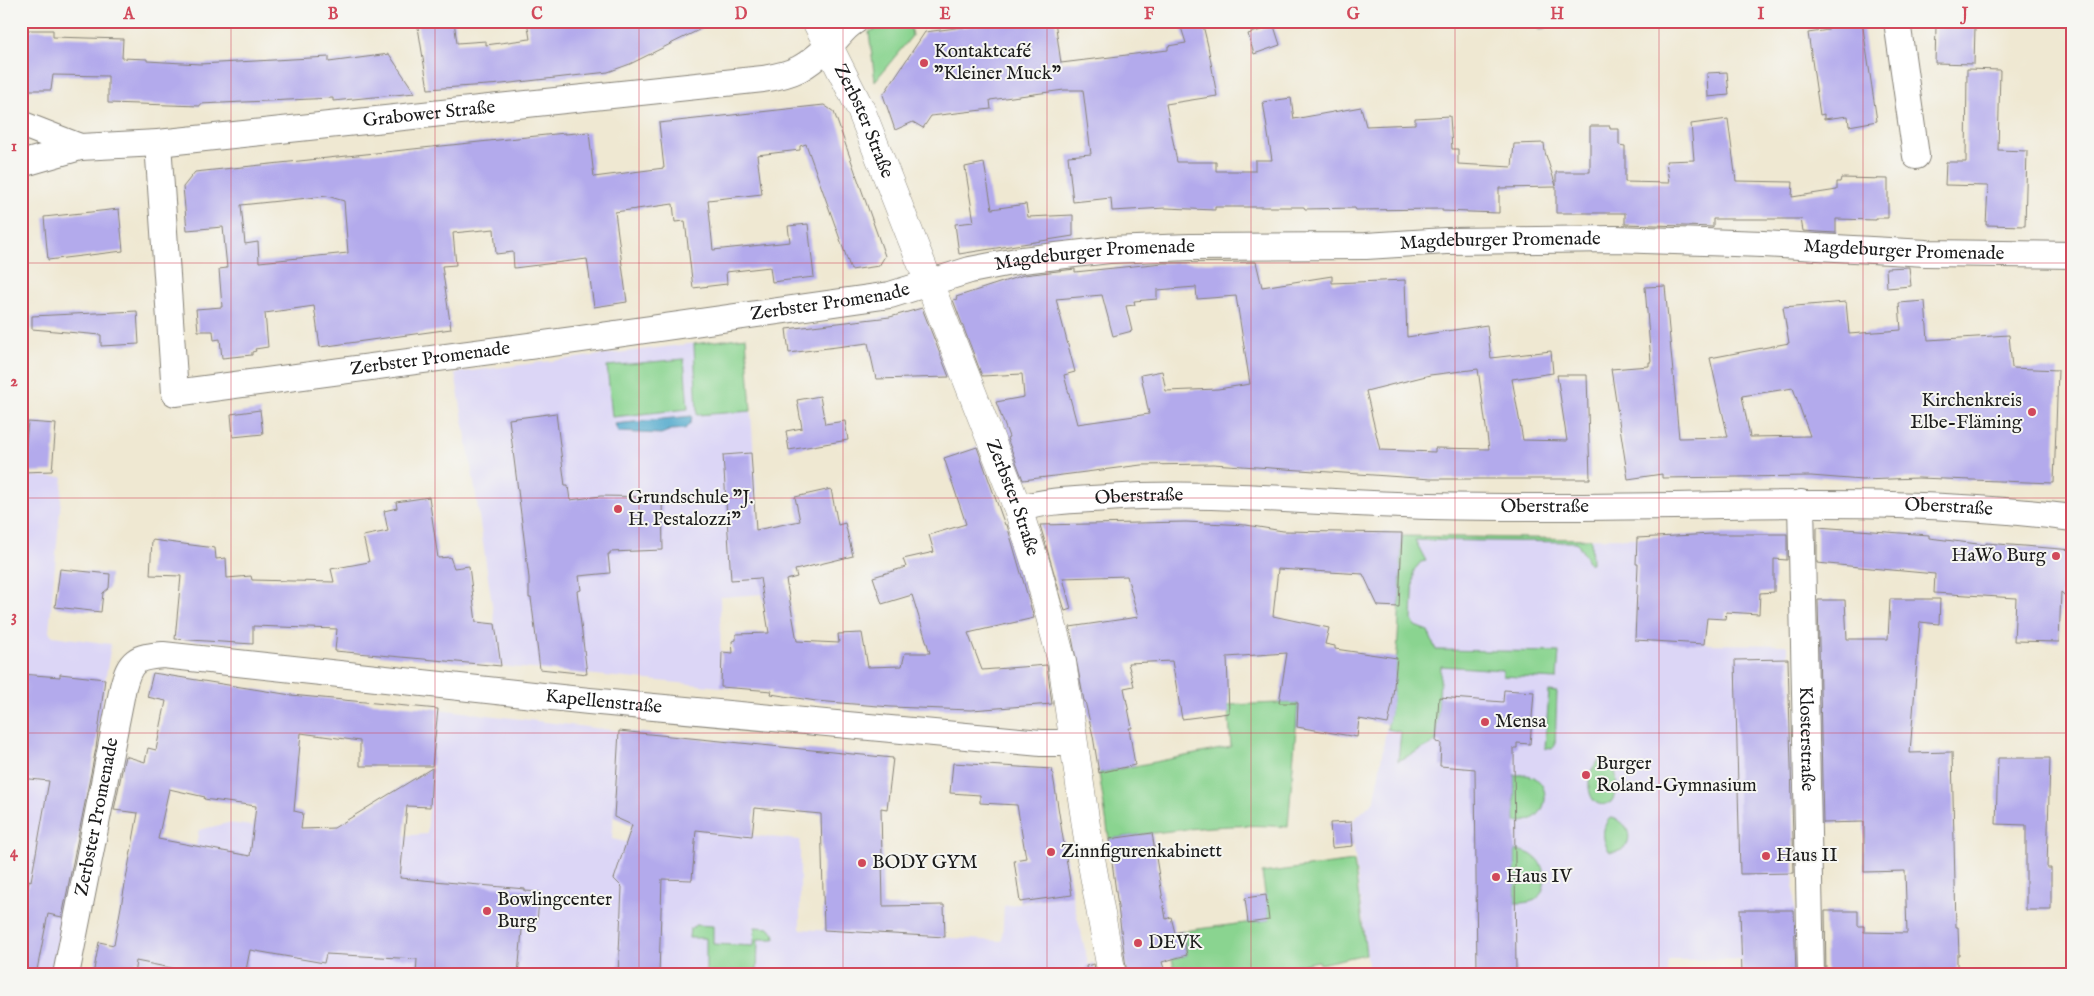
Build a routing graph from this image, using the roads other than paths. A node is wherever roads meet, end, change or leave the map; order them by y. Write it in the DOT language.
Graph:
graph roads {
  1 [pos="816,21"];
  2 [pos="855,21"];
  3 [pos="1897,21"];
  4 [pos="829,46"];
  5 [pos="21,124"];
  6 [pos="158,144"];
  7 [pos="80,147"];
  8 [pos="1916,156"];
  9 [pos="21,164"];
  10 [pos="2073,255"];
  11 [pos="930,284"];
  12 [pos="1801,504"];
  13 [pos="1018,509"];
  14 [pos="2073,518"];
  15 [pos="134,661"];
  16 [pos="1073,743"];
  17 [pos="66,975"];
  18 [pos="1112,975"];
  19 [pos="1811,975"];
  1 -- 4 [label="street, Zerbster Straße"];
  2 -- 4 [label="street, Grabower Straße"];
  3 -- 8 [label="street"];
  4 -- 6 [label="street, Grabower Straße"];
  4 -- 11 [label="street, Zerbster Straße"];
  5 -- 7 [label="street, Grabower Straße"];
  6 -- 7 [label="street, Grabower Straße"];
  6 -- 11 [label="street, Zerbster Promenade"];
  7 -- 9 [label="street"];
  10 -- 11 [label="street, Magdeburger Promenade"];
  11 -- 13 [label="street, Zerbster Straße"];
  12 -- 13 [label="street, Oberstraße"];
  12 -- 14 [label="street, Oberstraße"];
  12 -- 19 [label="street, Klosterstraße"];
  13 -- 16 [label="street, Zerbster Straße"];
  15 -- 16 [label="street, Kapellenstraße"];
  15 -- 17 [label="street, Zerbster Promenade"];
  16 -- 18 [label="street, Zerbster Straße"];
}
